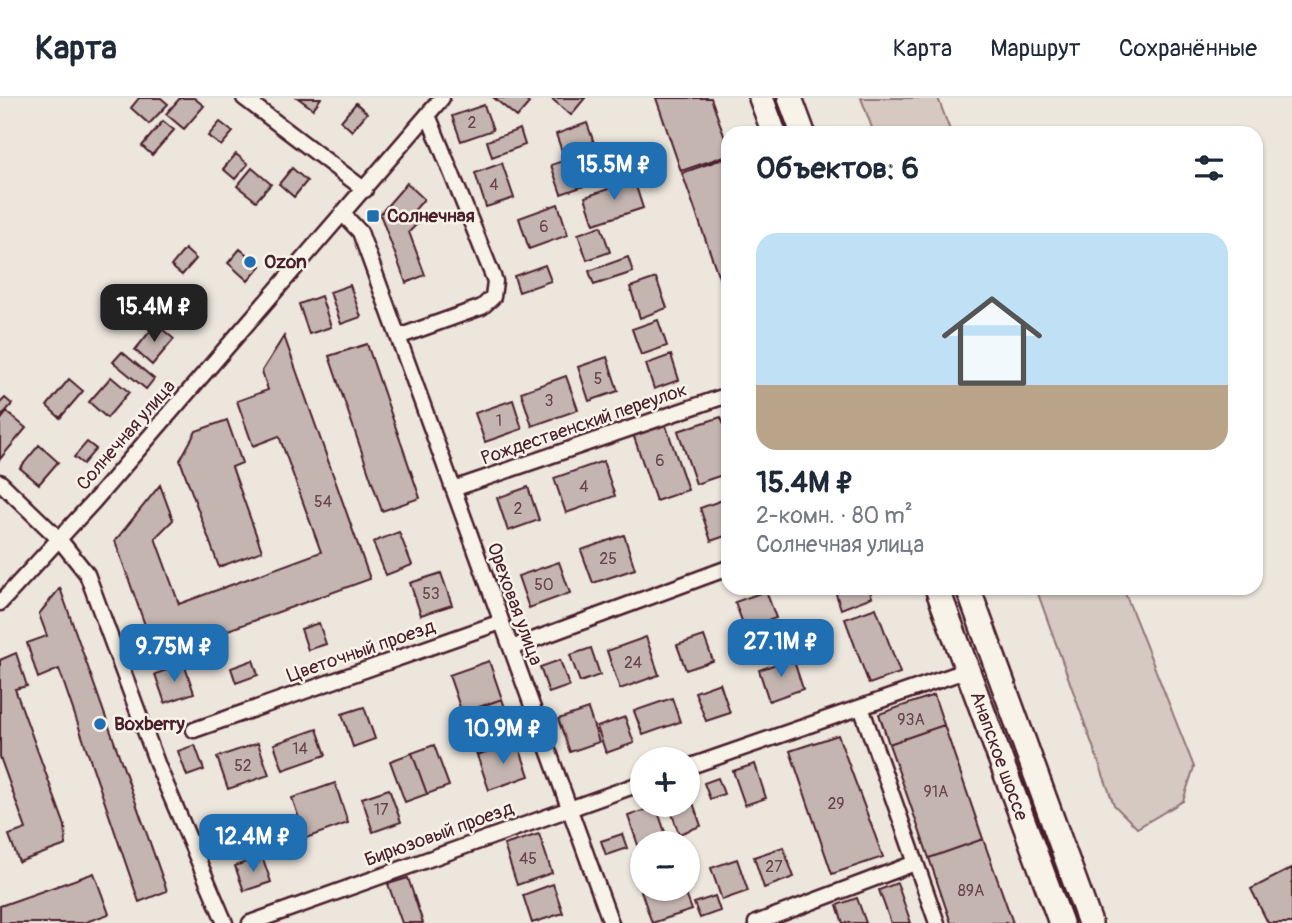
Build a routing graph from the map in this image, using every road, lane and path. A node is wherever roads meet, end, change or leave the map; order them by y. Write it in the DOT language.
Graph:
graph roads {
  1 [pos="244,98"];
  2 [pos="442,98"];
  3 [pos="761,98"];
  4 [pos="790,98"];
  5 [pos="428,115"];
  6 [pos="771,126"];
  7 [pos="800,126"];
  8 [pos="365,190"];
  9 [pos="344,215"];
  10 [pos="398,337"];
  11 [pos="721,397"];
  12 [pos="0,482"];
  13 [pos="453,489"];
  14 [pos="59,539"];
  15 [pos="721,571"];
  16 [pos="940,595"];
  17 [pos="971,595"];
  18 [pos="0,603"];
  19 [pos="501,622"];
  20 [pos="511,648"];
  21 [pos="968,670"];
  22 [pos="861,707"];
  23 [pos="194,730"];
  24 [pos="700,763"];
  25 [pos="630,787"];
  26 [pos="569,808"];
  27 [pos="915,863"];
  28 [pos="225,923"];
  29 [pos="250,923"];
  30 [pos="611,923"];
  31 [pos="756,923"];
  32 [pos="937,923"];
  33 [pos="1060,923"];
  34 [pos="1090,923"];
  1 -- 8 [label="street"];
  2 -- 5 [label="street, Солнечная улица"];
  3 -- 6 [label="main road"];
  4 -- 7 [label="main road"];
  5 -- 8 [label="street, Солнечная улица"];
  5 -- 10 [label="street"];
  8 -- 9 [label="street, Солнечная улица"];
  9 -- 10 [label="street, Ореховая улица"];
  9 -- 14 [label="street, Солнечная улица"];
  10 -- 13 [label="street, Ореховая улица"];
  11 -- 13 [label="street, Рождественский переулок"];
  12 -- 14 [label="street"];
  13 -- 19 [label="street, Ореховая улица"];
  14 -- 18 [label="street, Солнечная улица"];
  14 -- 28 [label="street"];
  15 -- 20 [label="street"];
  16 -- 21 [label="main road, Анапское шоссе"];
  17 -- 34 [label="main road, Анапское шоссе"];
  19 -- 20 [label="street, Ореховая улица"];
  19 -- 23 [label="street, Цветочный проезд"];
  20 -- 26 [label="street, Ореховая улица"];
  21 -- 22 [label="street"];
  21 -- 33 [label="main road, Анапское шоссе"];
  22 -- 24 [label="street"];
  22 -- 27 [label="street"];
  25 -- 26 [label="street, Бирюзовый проезд"];
  26 -- 29 [label="street, Бирюзовый проезд"];
  26 -- 30 [label="street, Ореховая улица"];
  27 -- 31 [label="street"];
  27 -- 32 [label="street"];
}
